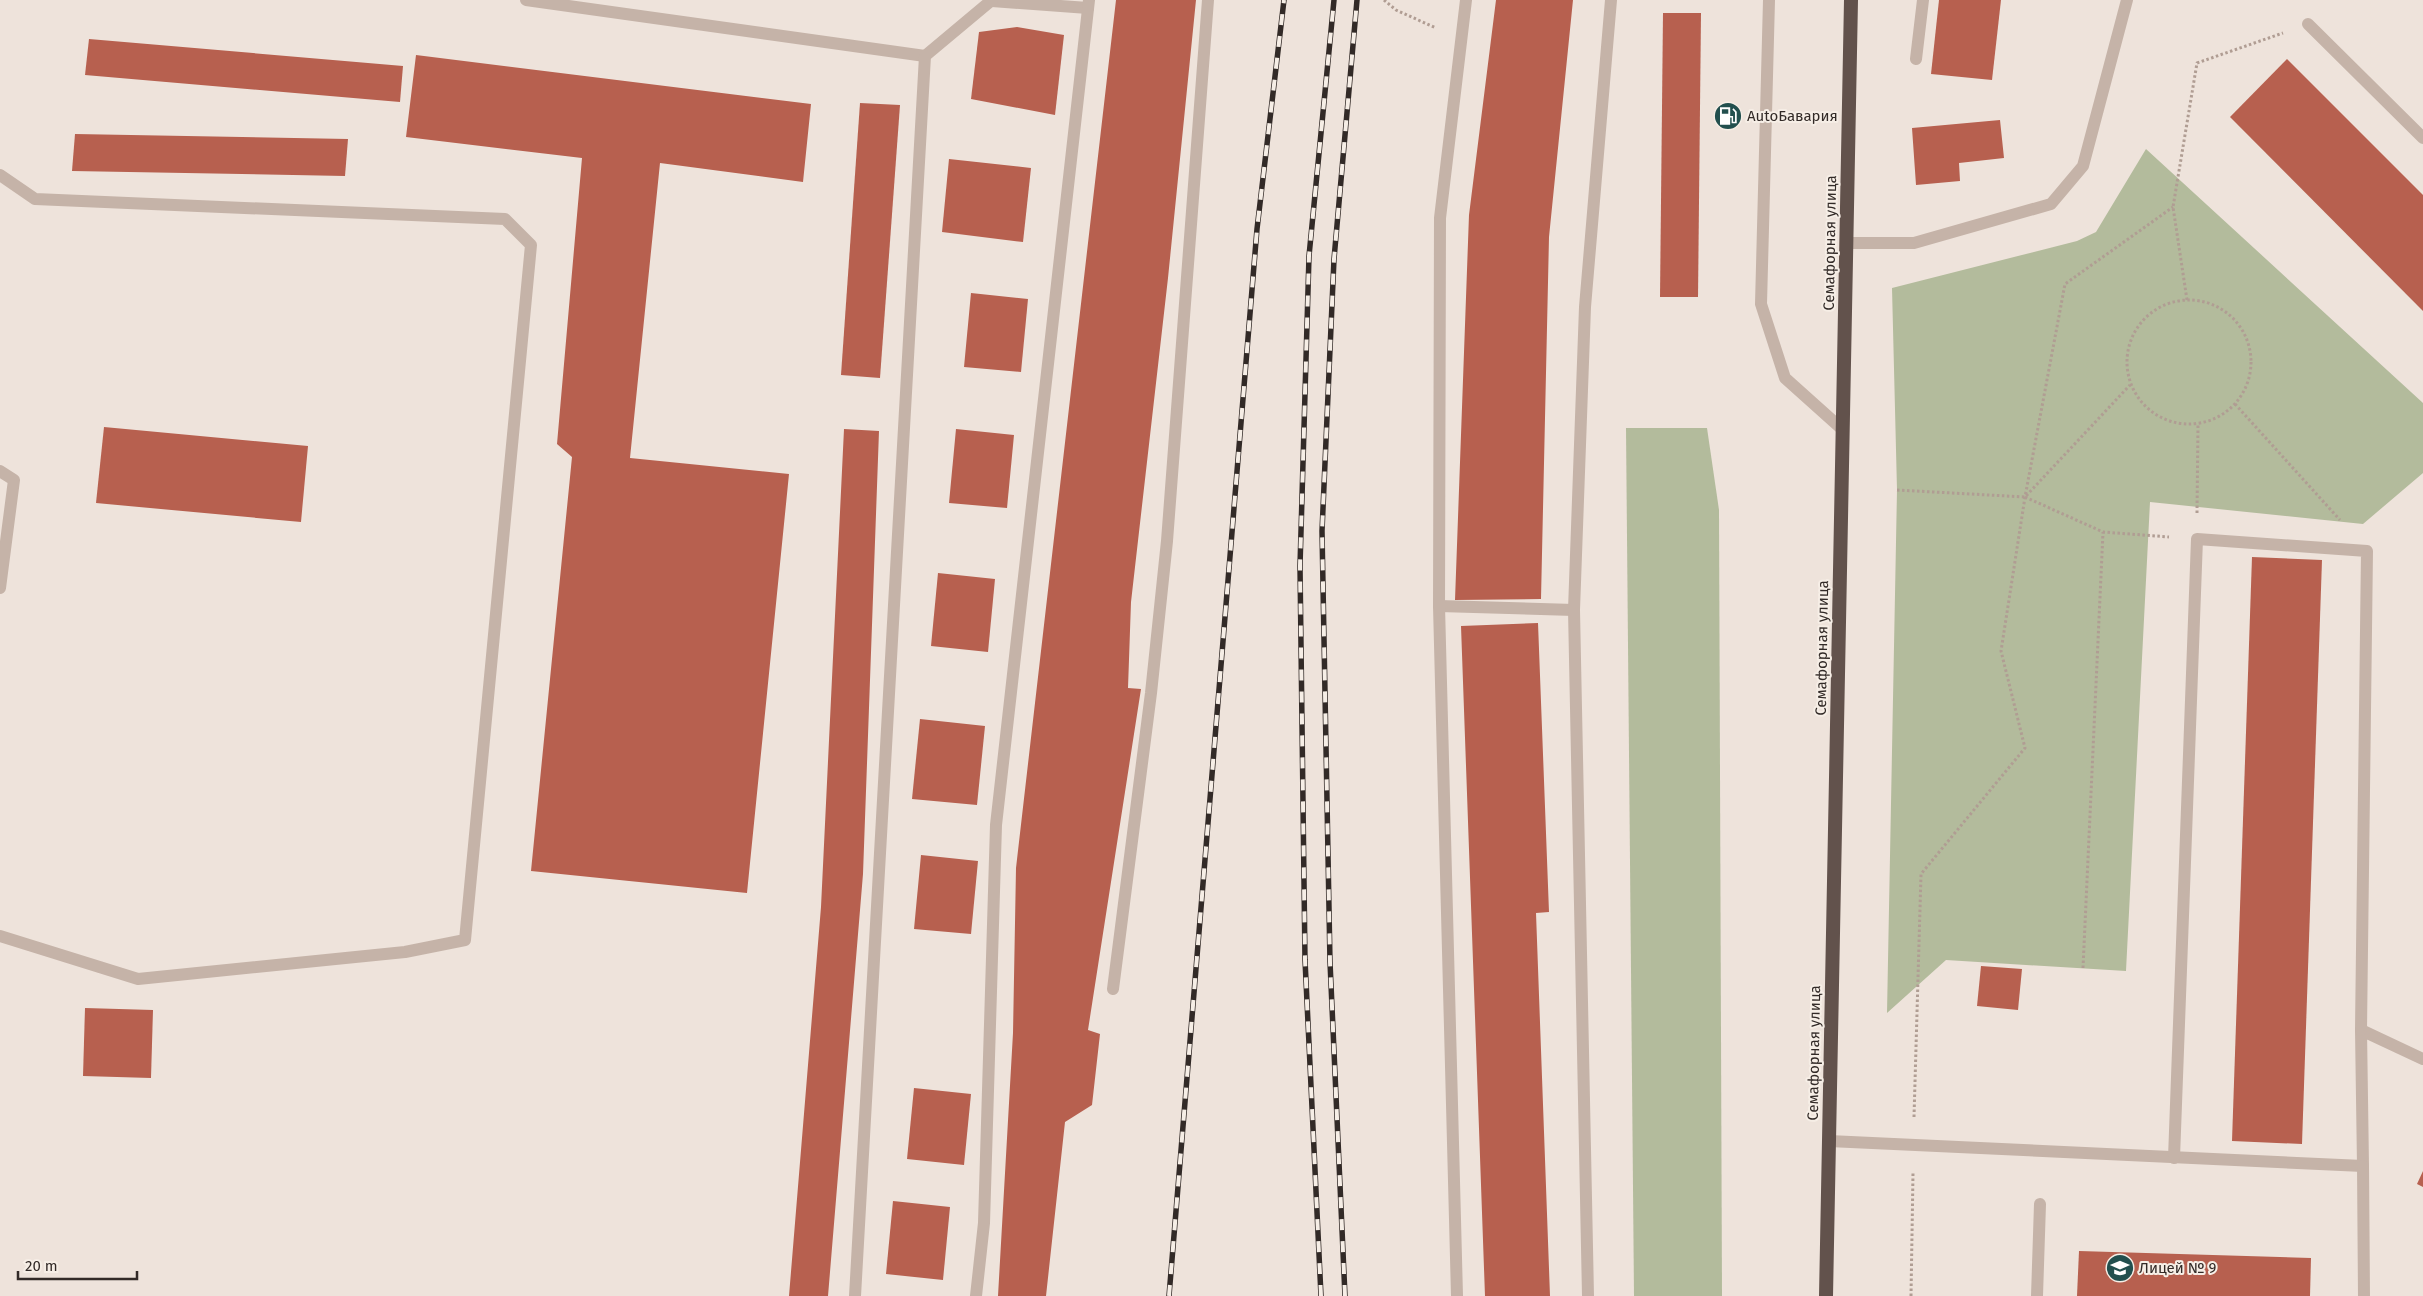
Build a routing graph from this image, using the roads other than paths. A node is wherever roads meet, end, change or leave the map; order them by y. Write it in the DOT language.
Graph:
graph roads {
  1 [pos="526,0"];
  2 [pos="992,0"];
  3 [pos="1208,0"];
  4 [pos="1466,0"];
  5 [pos="1611,0"];
  6 [pos="1769,0"];
  7 [pos="1851,0"];
  8 [pos="1923,0"];
  9 [pos="2127,0"];
  10 [pos="1088,4"];
  11 [pos="2308,24"];
  12 [pos="925,56"];
  13 [pos="1916,58"];
  14 [pos="2423,138"];
  15 [pos="0,175"];
  16 [pos="1846,243"];
  17 [pos="1843,430"];
  18 [pos="0,472"];
  19 [pos="0,588"];
  20 [pos="1439,606"];
  21 [pos="1574,610"];
  22 [pos="0,936"];
  23 [pos="1113,988"];
  24 [pos="2361,1030"];
  25 [pos="2423,1059"];
  26 [pos="1829,1142"];
  27 [pos="2174,1158"];
  28 [pos="2363,1166"];
  29 [pos="2040,1204"];
  30 [pos="856,1296"];
  31 [pos="976,1296"];
  32 [pos="1457,1296"];
  33 [pos="1588,1296"];
  34 [pos="1826,1296"];
  35 [pos="2037,1296"];
  36 [pos="2364,1296"];
  1 -- 12 [label="street"];
  2 -- 10 [label="street"];
  2 -- 12 [label="street"];
  3 -- 23 [label="street"];
  4 -- 20 [label="street"];
  5 -- 21 [label="street"];
  6 -- 17 [label="street"];
  7 -- 16 [label="highway, Семафорная улица"];
  8 -- 13 [label="street"];
  9 -- 16 [label="street"];
  10 -- 31 [label="street"];
  11 -- 14 [label="street"];
  12 -- 30 [label="street"];
  15 -- 22 [label="street"];
  16 -- 17 [label="highway, Семафорная улица"];
  17 -- 26 [label="highway, Семафорная улица"];
  18 -- 19 [label="street"];
  20 -- 21 [label="street"];
  20 -- 32 [label="street"];
  21 -- 33 [label="street"];
  24 -- 25 [label="street"];
  24 -- 27 [label="street"];
  24 -- 28 [label="street"];
  26 -- 27 [label="street"];
  26 -- 34 [label="highway, Семафорная улица"];
  27 -- 28 [label="street"];
  28 -- 36 [label="street"];
  29 -- 35 [label="street"];
}
